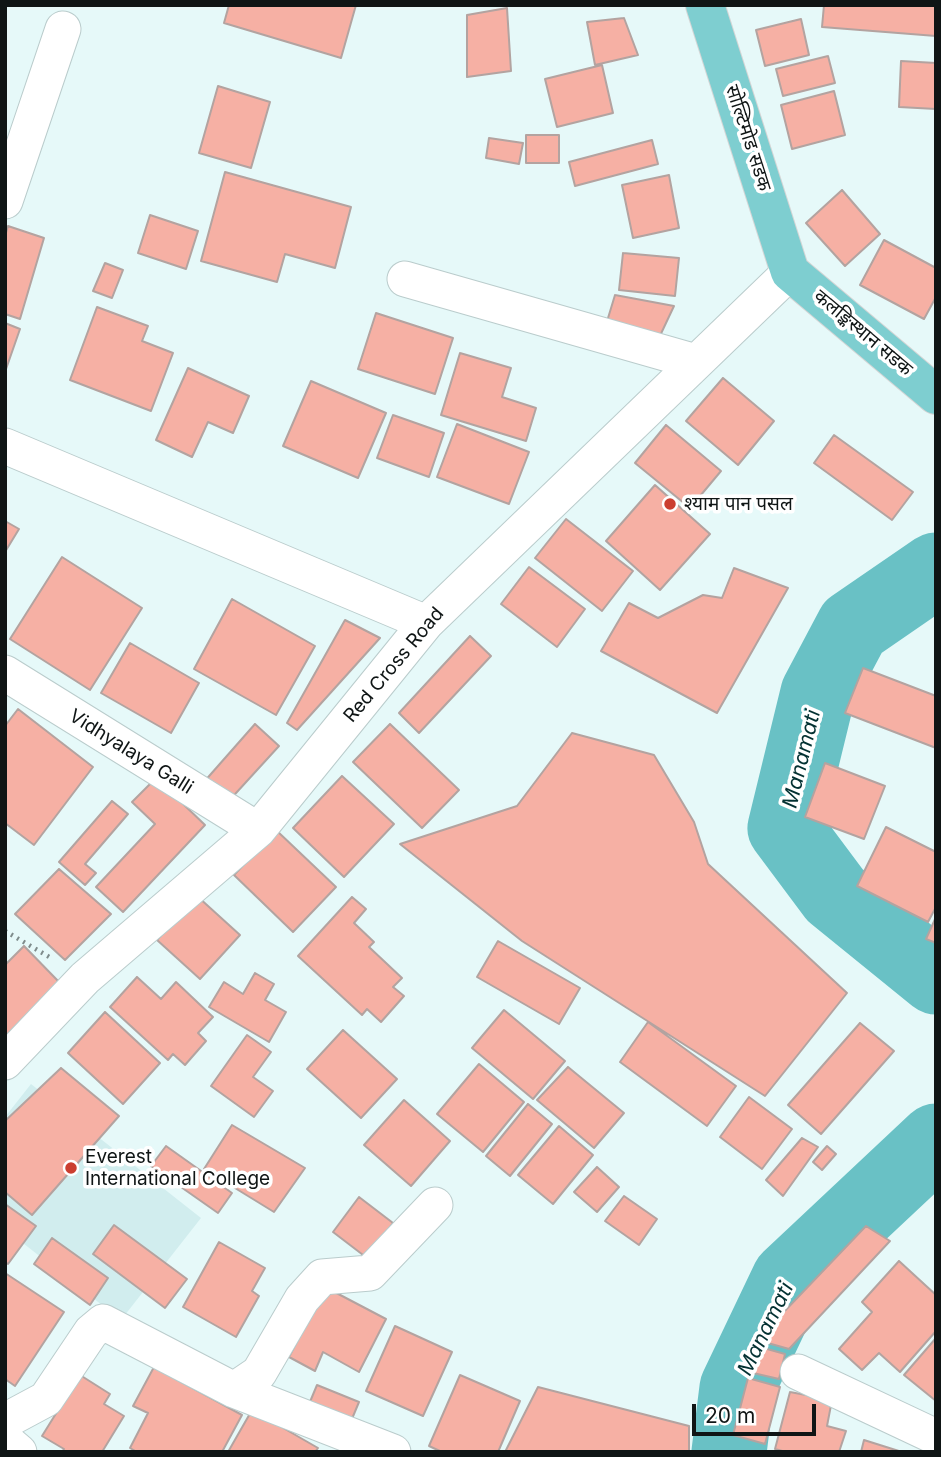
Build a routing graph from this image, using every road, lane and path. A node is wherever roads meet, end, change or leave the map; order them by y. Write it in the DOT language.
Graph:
graph roads {
  1 [pos="705,5"];
  2 [pos="63,29"];
  3 [pos="5,201"];
  4 [pos="790,272"];
  5 [pos="405,279"];
  6 [pos="696,362"];
  7 [pos="936,395"];
  8 [pos="5,446"];
  9 [pos="426,623"];
  10 [pos="5,673"];
  11 [pos="258,830"];
  12 [pos="5,931"];
  13 [pos="85,978"];
  14 [pos="5,1062"];
  15 [pos="435,1205"];
  16 [pos="798,1371"];
  17 [pos="234,1390"];
  18 [pos="5,1421"];
  19 [pos="936,1437"];
  20 [pos="5,1440"];
  21 [pos="19,1452"];
  22 [pos="393,1452"];
  1 -- 4 [label="highway, सोल्टिमोड सडक"];
  2 -- 3 [label="street"];
  4 -- 6 [label="street, Red Cross Road"];
  4 -- 7 [label="highway, कलङ्किस्थान सडक"];
  5 -- 6 [label="street"];
  6 -- 9 [label="street, Red Cross Road"];
  8 -- 9 [label="street"];
  9 -- 11 [label="street, Red Cross Road"];
  10 -- 11 [label="street, Vidhyalaya Galli"];
  11 -- 13 [label="street, Red Cross Road"];
  12 -- 13 [label="path"];
  13 -- 14 [label="street, Red Cross Road"];
  15 -- 17 [label="street"];
  16 -- 19 [label="street"];
  17 -- 18 [label="street"];
  17 -- 22 [label="street"];
  20 -- 21 [label="street"];
}
